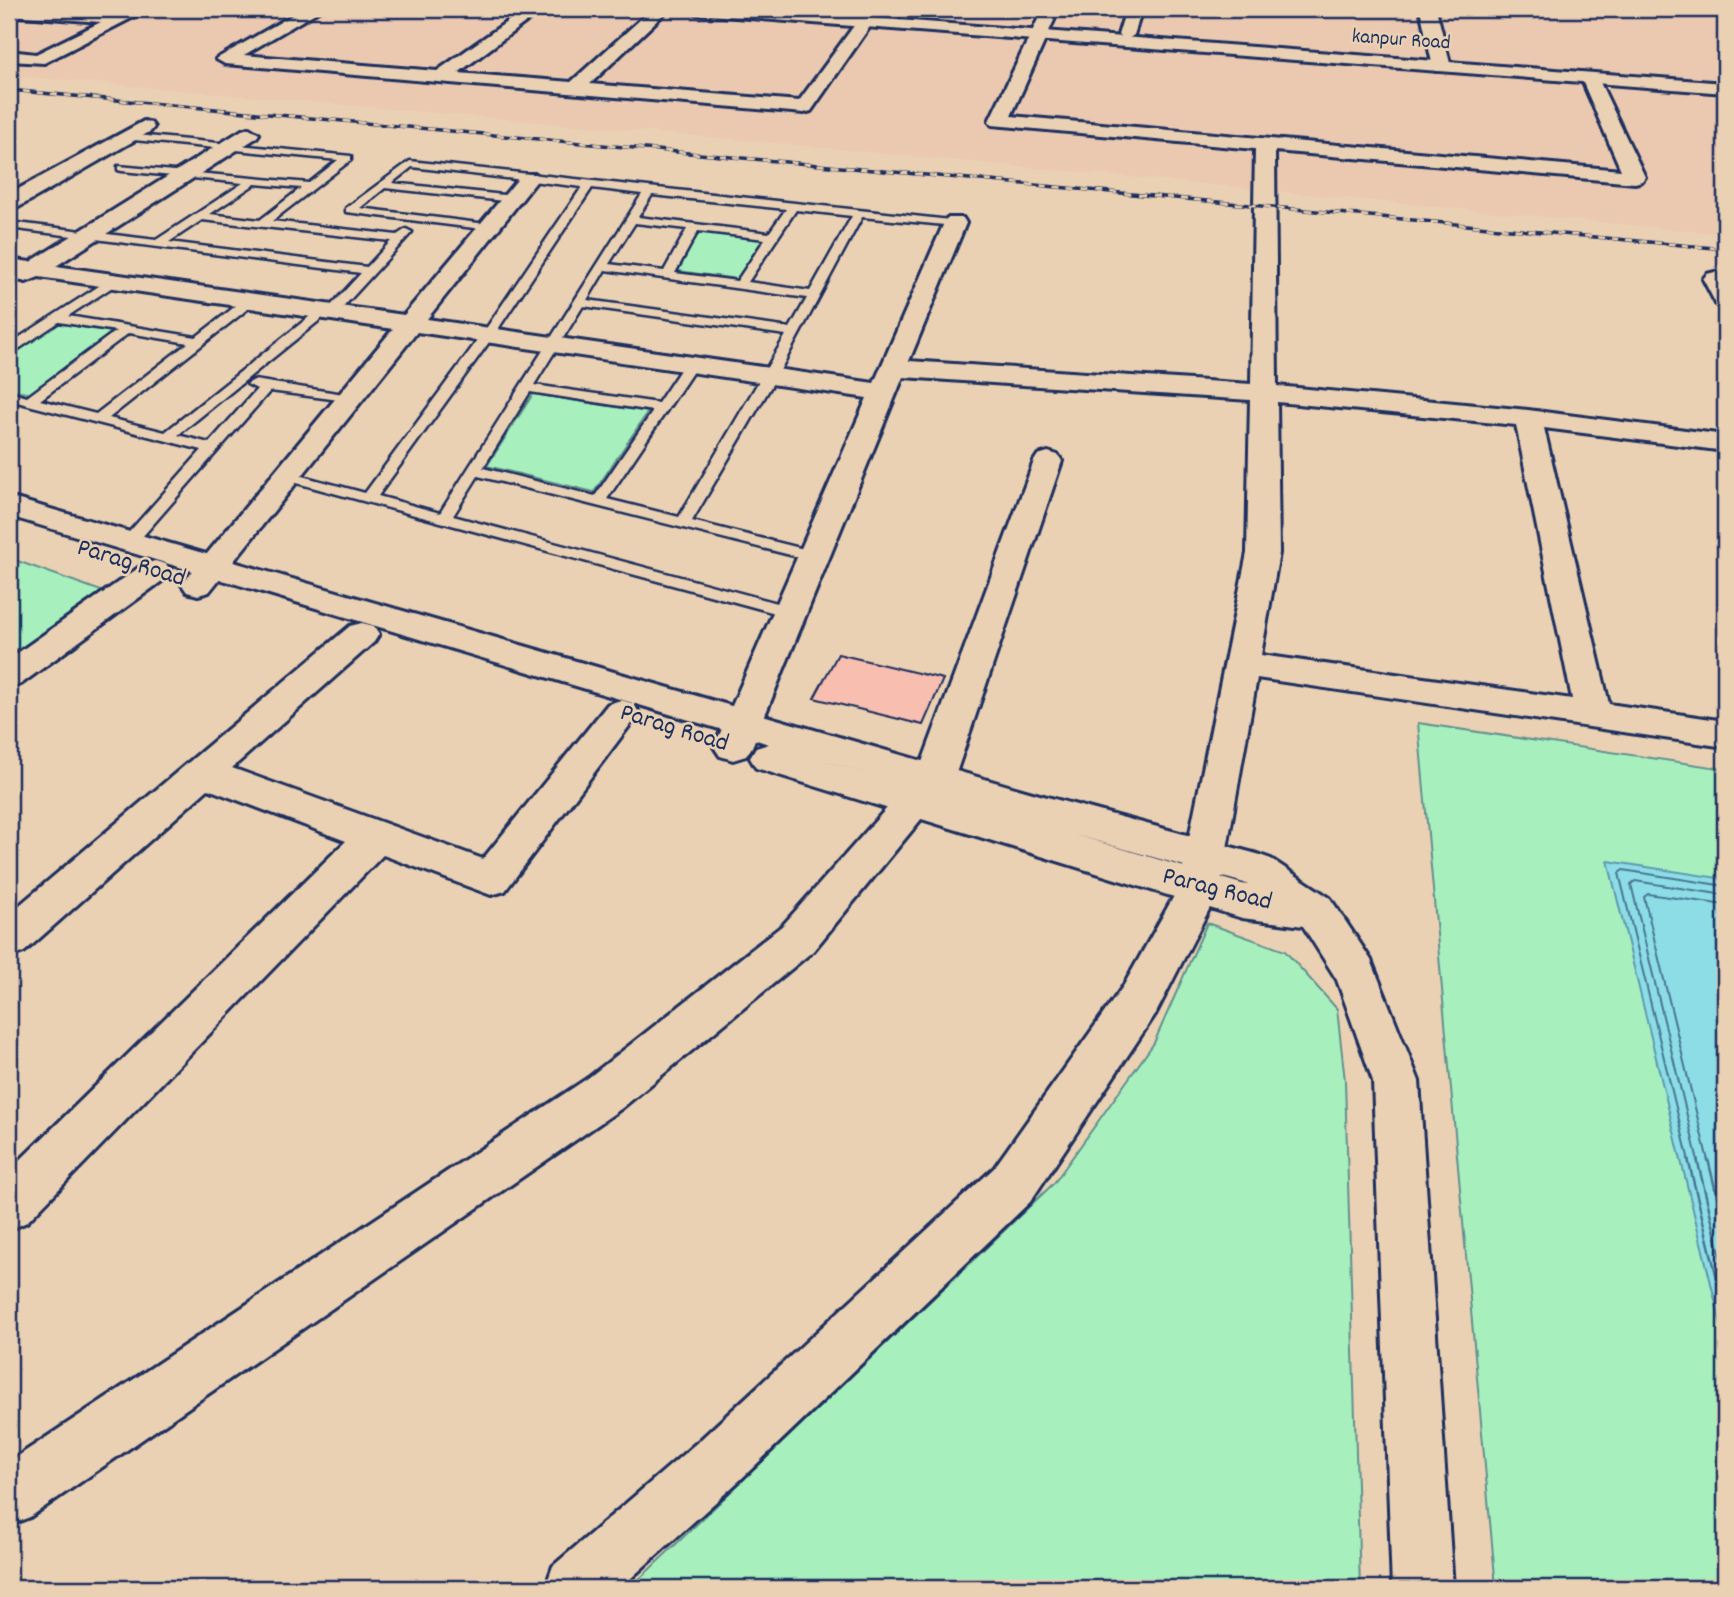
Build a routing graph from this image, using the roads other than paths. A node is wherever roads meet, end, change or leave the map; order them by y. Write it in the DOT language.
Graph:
graph roads {
  1 [pos="141,9"];
  2 [pos="314,9"];
  3 [pos="535,9"];
  4 [pos="661,9"];
  5 [pos="696,9"];
  6 [pos="783,9"];
  7 [pos="1051,9"];
  8 [pos="1134,9"];
  9 [pos="1428,9"];
  10 [pos="9,10"];
  11 [pos="868,19"];
  12 [pos="119,20"];
  13 [pos="1041,32"];
  14 [pos="1126,35"];
  15 [pos="9,56"];
  16 [pos="1441,63"];
  17 [pos="441,77"];
  18 [pos="1590,78"];
  19 [pos="1725,82"];
  20 [pos="575,88"];
  21 [pos="1725,88"];
  22 [pos="136,132"];
  23 [pos="249,134"];
  24 [pos="1265,144"];
  25 [pos="229,147"];
  26 [pos="122,168"];
  27 [pos="184,175"];
  28 [pos="252,181"];
  29 [pos="382,184"];
  30 [pos="589,185"];
  31 [pos="311,186"];
  32 [pos="521,188"];
  33 [pos="649,191"];
  34 [pos="9,203"];
  35 [pos="793,206"];
  36 [pos="859,213"];
  37 [pos="200,216"];
  38 [pos="419,218"];
  39 [pos="631,219"];
  40 [pos="262,223"];
  41 [pos="955,223"];
  42 [pos="9,225"];
  43 [pos="490,227"];
  44 [pos="694,227"];
  45 [pos="91,234"];
  46 [pos="772,237"];
  47 [pos="400,239"];
  48 [pos="160,243"];
  49 [pos="9,266"];
  50 [pos="601,266"];
  51 [pos="35,270"];
  52 [pos="370,271"];
  53 [pos="668,275"];
  54 [pos="113,281"];
  55 [pos="740,285"];
  56 [pos="9,286"];
  57 [pos="814,295"];
  58 [pos="250,301"];
  59 [pos="578,302"];
  60 [pos="327,312"];
  61 [pos="56,318"];
  62 [pos="410,324"];
  63 [pos="127,329"];
  64 [pos="794,332"];
  65 [pos="488,335"];
  66 [pos="199,341"];
  67 [pos="551,344"];
  68 [pos="9,349"];
  69 [pos="691,364"];
  70 [pos="770,376"];
  71 [pos="888,380"];
  72 [pos="237,381"];
  73 [pos="266,387"];
  74 [pos="524,387"];
  75 [pos="1264,394"];
  76 [pos="9,396"];
  77 [pos="349,399"];
  78 [pos="30,401"];
  79 [pos="661,408"];
  80 [pos="1528,418"];
  81 [pos="99,419"];
  82 [pos="167,437"];
  83 [pos="1725,443"];
  84 [pos="209,448"];
  85 [pos="1048,461"];
  86 [pos="473,470"];
  87 [pos="287,476"];
  88 [pos="369,498"];
  89 [pos="598,502"];
  90 [pos="9,506"];
  91 [pos="444,519"];
  92 [pos="683,523"];
  93 [pos="9,527"];
  94 [pos="129,542"];
  95 [pos="814,556"];
  96 [pos="155,572"];
  97 [pos="206,576"];
  98 [pos="790,612"];
  99 [pos="362,634"];
  100 [pos="1243,664"];
  101 [pos="9,676"];
  102 [pos="621,713"];
  103 [pos="1593,715"];
  104 [pos="1725,734"];
  105 [pos="738,735"];
  106 [pos="203,772"];
  107 [pos="925,790"];
  108 [pos="376,837"];
  109 [pos="1203,872"];
  110 [pos="9,939"];
  111 [pos="9,1205"];
  112 [pos="9,1496"];
  113 [pos="575,1588"];
  114 [pos="1423,1588"];
  1 -- 12 [label="street"];
  2 -- 17 [label="street"];
  3 -- 17 [label="street"];
  4 -- 20 [label="street"];
  5 -- 11 [label="street, kanpur Road"];
  6 -- 11 [label="street"];
  7 -- 13 [label="street"];
  8 -- 14 [label="street"];
  9 -- 16 [label="street"];
  10 -- 12 [label="street"];
  11 -- 13 [label="street, kanpur Road"];
  11 -- 20 [label="street"];
  12 -- 15 [label="street"];
  13 -- 14 [label="street"];
  13 -- 16 [label="street, kanpur Road"];
  13 -- 24 [label="street"];
  14 -- 16 [label="street"];
  16 -- 18 [label="street, kanpur Road"];
  16 -- 19 [label="street"];
  17 -- 20 [label="street"];
  18 -- 21 [label="street, kanpur Road"];
  18 -- 24 [label="street"];
  22 -- 25 [label="lane"];
  22 -- 34 [label="street"];
  23 -- 25 [label="street"];
  24 -- 75 [label="street"];
  25 -- 27 [label="street"];
  25 -- 31 [label="lane"];
  26 -- 27 [label="lane"];
  27 -- 28 [label="lane"];
  27 -- 45 [label="street"];
  28 -- 31 [label="lane"];
  28 -- 37 [label="lane"];
  29 -- 32 [label="lane"];
  29 -- 32 [label="lane"];
  29 -- 38 [label="lane"];
  30 -- 32 [label="lane"];
  30 -- 33 [label="lane"];
  30 -- 65 [label="lane"];
  31 -- 40 [label="lane"];
  32 -- 43 [label="street"];
  33 -- 35 [label="lane"];
  33 -- 39 [label="lane"];
  35 -- 36 [label="lane"];
  35 -- 46 [label="lane"];
  36 -- 41 [label="lane"];
  36 -- 57 [label="lane"];
  37 -- 40 [label="lane"];
  37 -- 48 [label="lane"];
  38 -- 43 [label="lane"];
  38 -- 47 [label="lane"];
  39 -- 44 [label="lane"];
  39 -- 50 [label="lane"];
  40 -- 47 [label="lane"];
  41 -- 71 [label="street"];
  42 -- 45 [label="lane"];
  43 -- 62 [label="street"];
  44 -- 46 [label="lane"];
  44 -- 53 [label="lane"];
  45 -- 48 [label="lane"];
  45 -- 51 [label="street"];
  46 -- 55 [label="lane"];
  47 -- 52 [label="lane"];
  48 -- 52 [label="lane"];
  49 -- 51 [label="street"];
  50 -- 53 [label="lane"];
  50 -- 59 [label="lane"];
  51 -- 54 [label="street"];
  51 -- 56 [label="street"];
  52 -- 60 [label="lane"];
  53 -- 55 [label="lane"];
  54 -- 58 [label="street"];
  54 -- 61 [label="lane"];
  55 -- 57 [label="lane"];
  57 -- 64 [label="lane"];
  58 -- 60 [label="street"];
  58 -- 66 [label="lane"];
  59 -- 64 [label="lane"];
  59 -- 67 [label="lane"];
  60 -- 62 [label="street"];
  60 -- 72 [label="lane"];
  61 -- 63 [label="lane"];
  61 -- 68 [label="lane"];
  62 -- 65 [label="street"];
  62 -- 77 [label="street"];
  63 -- 66 [label="lane"];
  63 -- 78 [label="lane"];
  64 -- 70 [label="lane"];
  65 -- 67 [label="street"];
  65 -- 88 [label="lane"];
  66 -- 81 [label="lane"];
  67 -- 69 [label="street"];
  67 -- 74 [label="lane"];
  69 -- 70 [label="street"];
  69 -- 79 [label="lane"];
  70 -- 71 [label="street"];
  70 -- 92 [label="lane"];
  71 -- 75 [label="street"];
  71 -- 95 [label="street"];
  72 -- 73 [label="lane"];
  72 -- 82 [label="lane"];
  73 -- 77 [label="lane"];
  73 -- 84 [label="lane"];
  74 -- 79 [label="lane"];
  74 -- 86 [label="lane"];
  75 -- 80 [label="street"];
  75 -- 100 [label="street"];
  76 -- 78 [label="lane"];
  77 -- 87 [label="street"];
  78 -- 81 [label="lane"];
  79 -- 89 [label="lane"];
  80 -- 83 [label="street"];
  80 -- 103 [label="street"];
  81 -- 82 [label="lane"];
  82 -- 84 [label="lane"];
  84 -- 94 [label="lane"];
  85 -- 107 [label="street"];
  86 -- 89 [label="lane"];
  86 -- 91 [label="lane"];
  87 -- 88 [label="lane"];
  87 -- 97 [label="street"];
  88 -- 91 [label="lane"];
  89 -- 92 [label="lane"];
  90 -- 94 [label="street, Parag Road"];
  91 -- 98 [label="lane"];
  92 -- 95 [label="lane"];
  93 -- 96 [label="street, Parag Road"];
  94 -- 97 [label="street, Parag Road"];
  95 -- 98 [label="street"];
  96 -- 97 [label="street, Parag Road"];
  96 -- 101 [label="street"];
  97 -- 99 [label="street, Parag Road"];
  97 -- 105 [label="street, Parag Road"];
  98 -- 105 [label="street"];
  99 -- 102 [label="street, Parag Road"];
  99 -- 106 [label="street"];
  100 -- 103 [label="street"];
  100 -- 109 [label="street"];
  102 -- 105 [label="street, Parag Road"];
  102 -- 108 [label="street"];
  103 -- 104 [label="street"];
  105 -- 107 [label="street, Parag Road"];
  106 -- 108 [label="street"];
  106 -- 110 [label="street"];
  107 -- 109 [label="street, Parag Road"];
  107 -- 112 [label="street"];
  108 -- 111 [label="street"];
  109 -- 113 [label="street"];
  109 -- 114 [label="street, Parag Road"];
}
